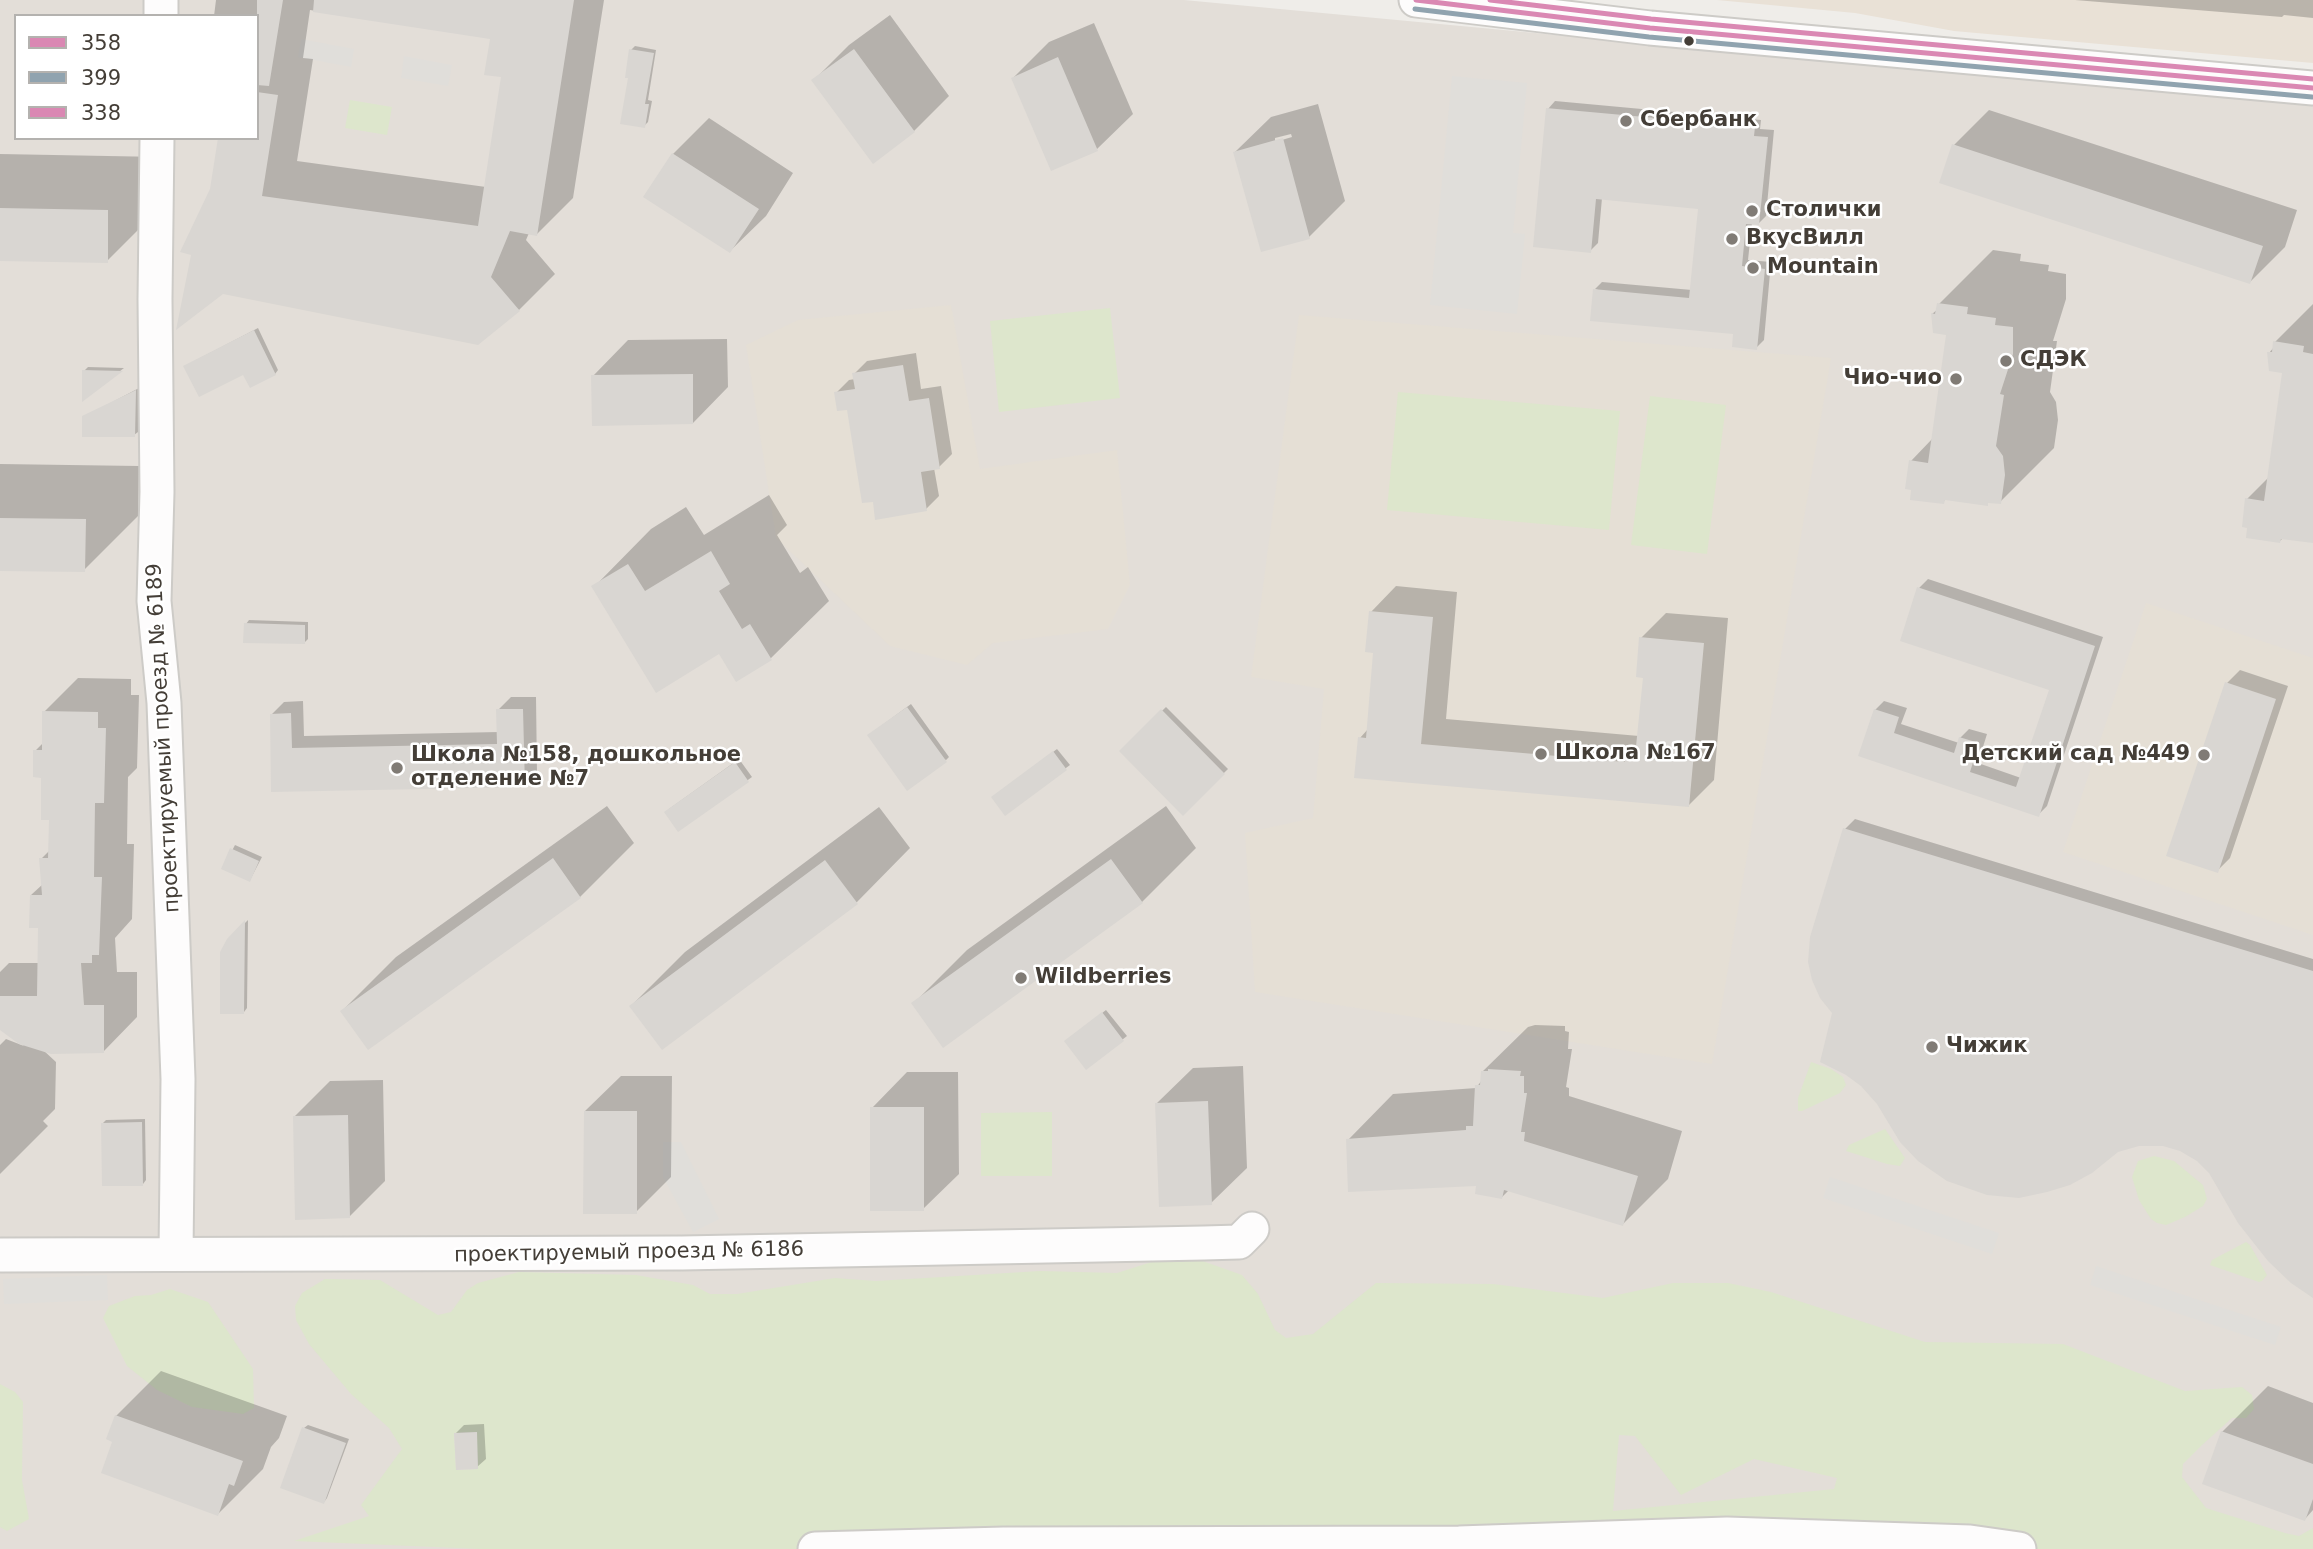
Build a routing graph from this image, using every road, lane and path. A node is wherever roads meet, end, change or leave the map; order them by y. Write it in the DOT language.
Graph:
graph roads {
  1 [pos="1416,0"];
  2 [pos="2313,88"];
  3 [pos="157,140"];
  4 [pos="1252,1229"];
  5 [pos="176,1253"];
  6 [pos="0,1255"];
  7 [pos="814,1549"];
  8 [pos="2019,1549"];
  1 -- 2 [label="street"];
  3 -- 5 [label="street, проектируемый проезд № 6189"];
  4 -- 5 [label="street, проектируемый проезд № 6186"];
  5 -- 6 [label="street, проектируемый проезд № 6186"];
  7 -- 8 [label="street"];
}
